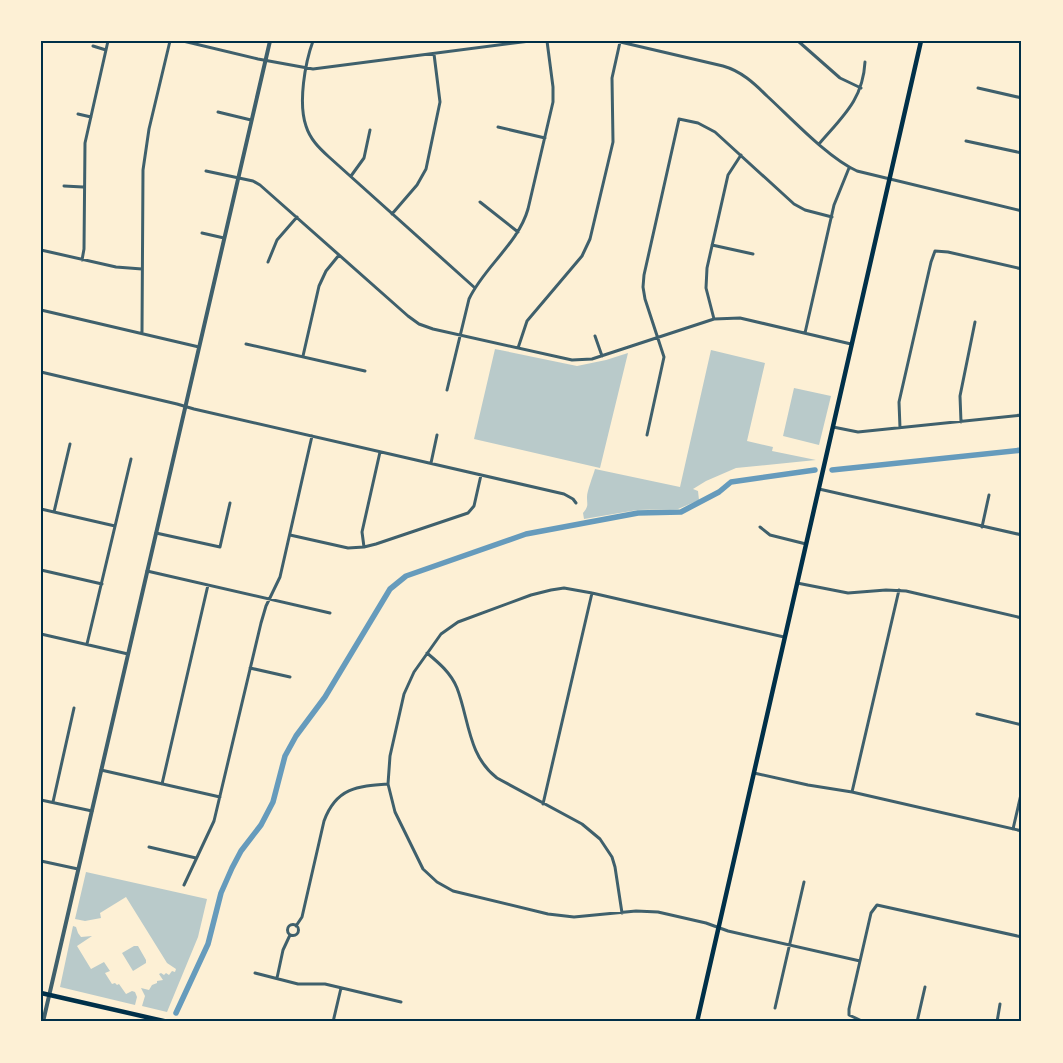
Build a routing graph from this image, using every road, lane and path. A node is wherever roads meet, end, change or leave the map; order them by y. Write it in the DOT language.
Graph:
graph roads {
  1 [pos="108,41"];
  2 [pos="170,41"];
  3 [pos="183,41"];
  4 [pos="270,41"];
  5 [pos="313,41"];
  6 [pos="530,41"];
  7 [pos="547,41"];
  8 [pos="798,41"];
  9 [pos="921,41"];
  10 [pos="1017,41"];
  11 [pos="618,42"];
  12 [pos="1022,42"];
  13 [pos="92,46"];
  14 [pos="106,50"];
  15 [pos="434,54"];
  16 [pos="265,60"];
  17 [pos="865,62"];
  18 [pos="306,68"];
  19 [pos="861,88"];
  20 [pos="978,88"];
  21 [pos="1022,98"];
  22 [pos="218,112"];
  23 [pos="78,114"];
  24 [pos="90,117"];
  25 [pos="251,120"];
  26 [pos="498,127"];
  27 [pos="370,130"];
  28 [pos="545,138"];
  29 [pos="966,140"];
  30 [pos="819,144"];
  31 [pos="1022,153"];
  32 [pos="741,155"];
  33 [pos="849,168"];
  34 [pos="206,171"];
  35 [pos="351,176"];
  36 [pos="238,178"];
  37 [pos="889,179"];
  38 [pos="64,186"];
  39 [pos="83,187"];
  40 [pos="480,202"];
  41 [pos="1022,210"];
  42 [pos="392,214"];
  43 [pos="297,217"];
  44 [pos="832,217"];
  45 [pos="518,232"];
  46 [pos="202,233"];
  47 [pos="224,238"];
  48 [pos="712,245"];
  49 [pos="41,250"];
  50 [pos="339,254"];
  51 [pos="753,254"];
  52 [pos="82,260"];
  53 [pos="268,262"];
  54 [pos="142,268"];
  55 [pos="1022,269"];
  56 [pos="475,288"];
  57 [pos="41,310"];
  58 [pos="714,319"];
  59 [pos="975,322"];
  60 [pos="142,332"];
  61 [pos="805,333"];
  62 [pos="460,336"];
  63 [pos="595,336"];
  64 [pos="658,338"];
  65 [pos="246,344"];
  66 [pos="851,344"];
  67 [pos="198,347"];
  68 [pos="518,348"];
  69 [pos="303,356"];
  70 [pos="602,356"];
  71 [pos="365,371"];
  72 [pos="41,372"];
  73 [pos="1022,383"];
  74 [pos="447,390"];
  75 [pos="185,406"];
  76 [pos="1021,415"];
  77 [pos="961,422"];
  78 [pos="832,427"];
  79 [pos="900,428"];
  80 [pos="437,434"];
  81 [pos="647,435"];
  82 [pos="312,436"];
  83 [pos="70,444"];
  84 [pos="380,452"];
  85 [pos="131,459"];
  86 [pos="431,463"];
  87 [pos="481,475"];
  88 [pos="818,489"];
  89 [pos="989,495"];
  90 [pos="230,503"];
  91 [pos="576,503"];
  92 [pos="41,509"];
  93 [pos="54,512"];
  94 [pos="115,526"];
  95 [pos="760,527"];
  96 [pos="982,527"];
  97 [pos="156,533"];
  98 [pos="290,535"];
  99 [pos="1022,536"];
  100 [pos="806,544"];
  101 [pos="364,548"];
  102 [pos="41,570"];
  103 [pos="147,571"];
  104 [pos="797,583"];
  105 [pos="102,584"];
  106 [pos="208,585"];
  107 [pos="899,590"];
  108 [pos="592,593"];
  109 [pos="270,599"];
  110 [pos="330,613"];
  111 [pos="1022,618"];
  112 [pos="41,634"];
  113 [pos="784,638"];
  114 [pos="87,644"];
  115 [pos="427,653"];
  116 [pos="128,654"];
  117 [pos="250,668"];
  118 [pos="290,677"];
  119 [pos="74,708"];
  120 [pos="977,714"];
  121 [pos="1022,725"];
  122 [pos="101,770"];
  123 [pos="753,773"];
  124 [pos="162,784"];
  125 [pos="388,784"];
  126 [pos="1022,790"];
  127 [pos="852,792"];
  128 [pos="220,797"];
  129 [pos="41,800"];
  130 [pos="53,802"];
  131 [pos="544,804"];
  132 [pos="92,810"];
  133 [pos="1013,829"];
  134 [pos="1022,831"];
  135 [pos="149,847"];
  136 [pos="196,858"];
  137 [pos="41,861"];
  138 [pos="78,869"];
  139 [pos="804,882"];
  140 [pos="184,885"];
  141 [pos="622,912"];
  142 [pos="296,926"];
  143 [pos="718,927"];
  144 [pos="290,935"];
  145 [pos="1022,937"];
  146 [pos="790,945"];
  147 [pos="860,961"];
  148 [pos="254,973"];
  149 [pos="276,978"];
  150 [pos="925,987"];
  151 [pos="341,988"];
  152 [pos="41,993"];
  153 [pos="49,994"];
  154 [pos="401,1002"];
  155 [pos="1000,1004"];
  156 [pos="775,1008"];
  157 [pos="43,1022"];
  158 [pos="168,1022"];
  159 [pos="334,1022"];
  160 [pos="697,1022"];
  161 [pos="864,1022"];
  162 [pos="918,1022"];
  163 [pos="996,1022"];
  1 -- 14 [label="street"];
  2 -- 54 [label="street"];
  3 -- 16 [label="street"];
  4 -- 16 [label="street"];
  5 -- 18 [label="street"];
  6 -- 15 [label="street"];
  7 -- 28 [label="street"];
  8 -- 19 [label="street"];
  9 -- 37 [label="main road"];
  10 -- 12 [label="street"];
  11 -- 30 [label="street"];
  11 -- 68 [label="street"];
  13 -- 14 [label="street"];
  14 -- 24 [label="street"];
  15 -- 18 [label="street"];
  15 -- 42 [label="street"];
  16 -- 18 [label="street"];
  16 -- 25 [label="street"];
  17 -- 19 [label="street"];
  18 -- 35 [label="street"];
  19 -- 30 [label="street"];
  20 -- 21 [label="street"];
  22 -- 25 [label="street"];
  23 -- 24 [label="street"];
  24 -- 39 [label="street"];
  25 -- 36 [label="street"];
  26 -- 28 [label="street"];
  27 -- 35 [label="street"];
  28 -- 45 [label="street"];
  29 -- 31 [label="street"];
  30 -- 33 [label="street"];
  32 -- 44 [label="street"];
  32 -- 48 [label="street"];
  32 -- 64 [label="street"];
  33 -- 37 [label="street"];
  33 -- 44 [label="street"];
  34 -- 36 [label="street"];
  35 -- 42 [label="street"];
  36 -- 43 [label="street"];
  36 -- 47 [label="street"];
  37 -- 41 [label="street"];
  37 -- 66 [label="main road"];
  38 -- 39 [label="street"];
  39 -- 52 [label="street"];
  40 -- 45 [label="street"];
  42 -- 56 [label="street"];
  43 -- 50 [label="street"];
  43 -- 53 [label="street"];
  44 -- 61 [label="street"];
  45 -- 56 [label="street"];
  46 -- 47 [label="street"];
  47 -- 67 [label="street"];
  48 -- 51 [label="street"];
  48 -- 58 [label="street"];
  49 -- 52 [label="street"];
  50 -- 62 [label="street"];
  50 -- 69 [label="street"];
  52 -- 54 [label="street"];
  54 -- 60 [label="street"];
  55 -- 79 [label="street"];
  56 -- 62 [label="street"];
  57 -- 60 [label="street"];
  58 -- 61 [label="street"];
  58 -- 64 [label="street"];
  59 -- 77 [label="street"];
  60 -- 67 [label="street"];
  61 -- 66 [label="street"];
  62 -- 68 [label="street"];
  62 -- 74 [label="street"];
  63 -- 70 [label="street"];
  64 -- 70 [label="street"];
  64 -- 81 [label="street"];
  65 -- 69 [label="street"];
  66 -- 78 [label="main road"];
  67 -- 75 [label="street"];
  68 -- 70 [label="street"];
  69 -- 71 [label="street"];
  72 -- 75 [label="street"];
  73 -- 76 [label="street"];
  75 -- 82 [label="street"];
  75 -- 97 [label="street"];
  76 -- 77 [label="street"];
  77 -- 79 [label="street"];
  78 -- 79 [label="street"];
  78 -- 88 [label="main road"];
  80 -- 86 [label="street"];
  82 -- 84 [label="street"];
  82 -- 98 [label="street"];
  83 -- 93 [label="street"];
  84 -- 86 [label="street"];
  84 -- 101 [label="street"];
  85 -- 94 [label="street"];
  86 -- 87 [label="street"];
  87 -- 91 [label="street"];
  87 -- 101 [label="street"];
  88 -- 96 [label="street"];
  88 -- 100 [label="main road"];
  89 -- 96 [label="street"];
  90 -- 97 [label="street"];
  92 -- 93 [label="street"];
  93 -- 94 [label="street"];
  94 -- 105 [label="street"];
  95 -- 100 [label="street"];
  96 -- 99 [label="street"];
  97 -- 103 [label="street"];
  98 -- 101 [label="street"];
  98 -- 109 [label="street"];
  100 -- 104 [label="main road"];
  102 -- 105 [label="street"];
  103 -- 106 [label="street"];
  103 -- 116 [label="street"];
  104 -- 107 [label="street"];
  104 -- 113 [label="main road"];
  105 -- 114 [label="street"];
  106 -- 109 [label="street"];
  106 -- 124 [label="street"];
  107 -- 111 [label="street"];
  107 -- 127 [label="street"];
  108 -- 113 [label="street"];
  108 -- 115 [label="street"];
  108 -- 131 [label="street"];
  109 -- 110 [label="street"];
  109 -- 117 [label="street"];
  112 -- 114 [label="street"];
  113 -- 123 [label="main road"];
  114 -- 116 [label="street"];
  115 -- 125 [label="street"];
  115 -- 131 [label="street"];
  116 -- 122 [label="street"];
  117 -- 118 [label="street"];
  117 -- 128 [label="street"];
  119 -- 130 [label="street"];
  120 -- 121 [label="street"];
  122 -- 124 [label="street"];
  122 -- 132 [label="street"];
  123 -- 127 [label="street"];
  123 -- 143 [label="main road"];
  124 -- 128 [label="street"];
  125 -- 141 [label="street"];
  125 -- 142 [label="street"];
  126 -- 133 [label="street"];
  127 -- 133 [label="street"];
  128 -- 136 [label="street"];
  129 -- 130 [label="street"];
  130 -- 132 [label="street"];
  131 -- 141 [label="street"];
  132 -- 138 [label="street"];
  133 -- 134 [label="street"];
  135 -- 136 [label="street"];
  136 -- 140 [label="street"];
  137 -- 138 [label="street"];
  138 -- 153 [label="street"];
  139 -- 146 [label="street"];
  141 -- 143 [label="street"];
  142 -- 144 [label="street"];
  142 -- 144 [label="street"];
  143 -- 146 [label="street"];
  143 -- 160 [label="main road"];
  144 -- 149 [label="street"];
  145 -- 147 [label="street"];
  146 -- 147 [label="street"];
  146 -- 156 [label="street"];
  147 -- 161 [label="street"];
  148 -- 149 [label="street"];
  149 -- 151 [label="street"];
  150 -- 162 [label="street"];
  151 -- 154 [label="street"];
  151 -- 159 [label="street"];
  152 -- 153 [label="main road"];
  153 -- 157 [label="street"];
  153 -- 158 [label="main road"];
  155 -- 163 [label="street"];
}
